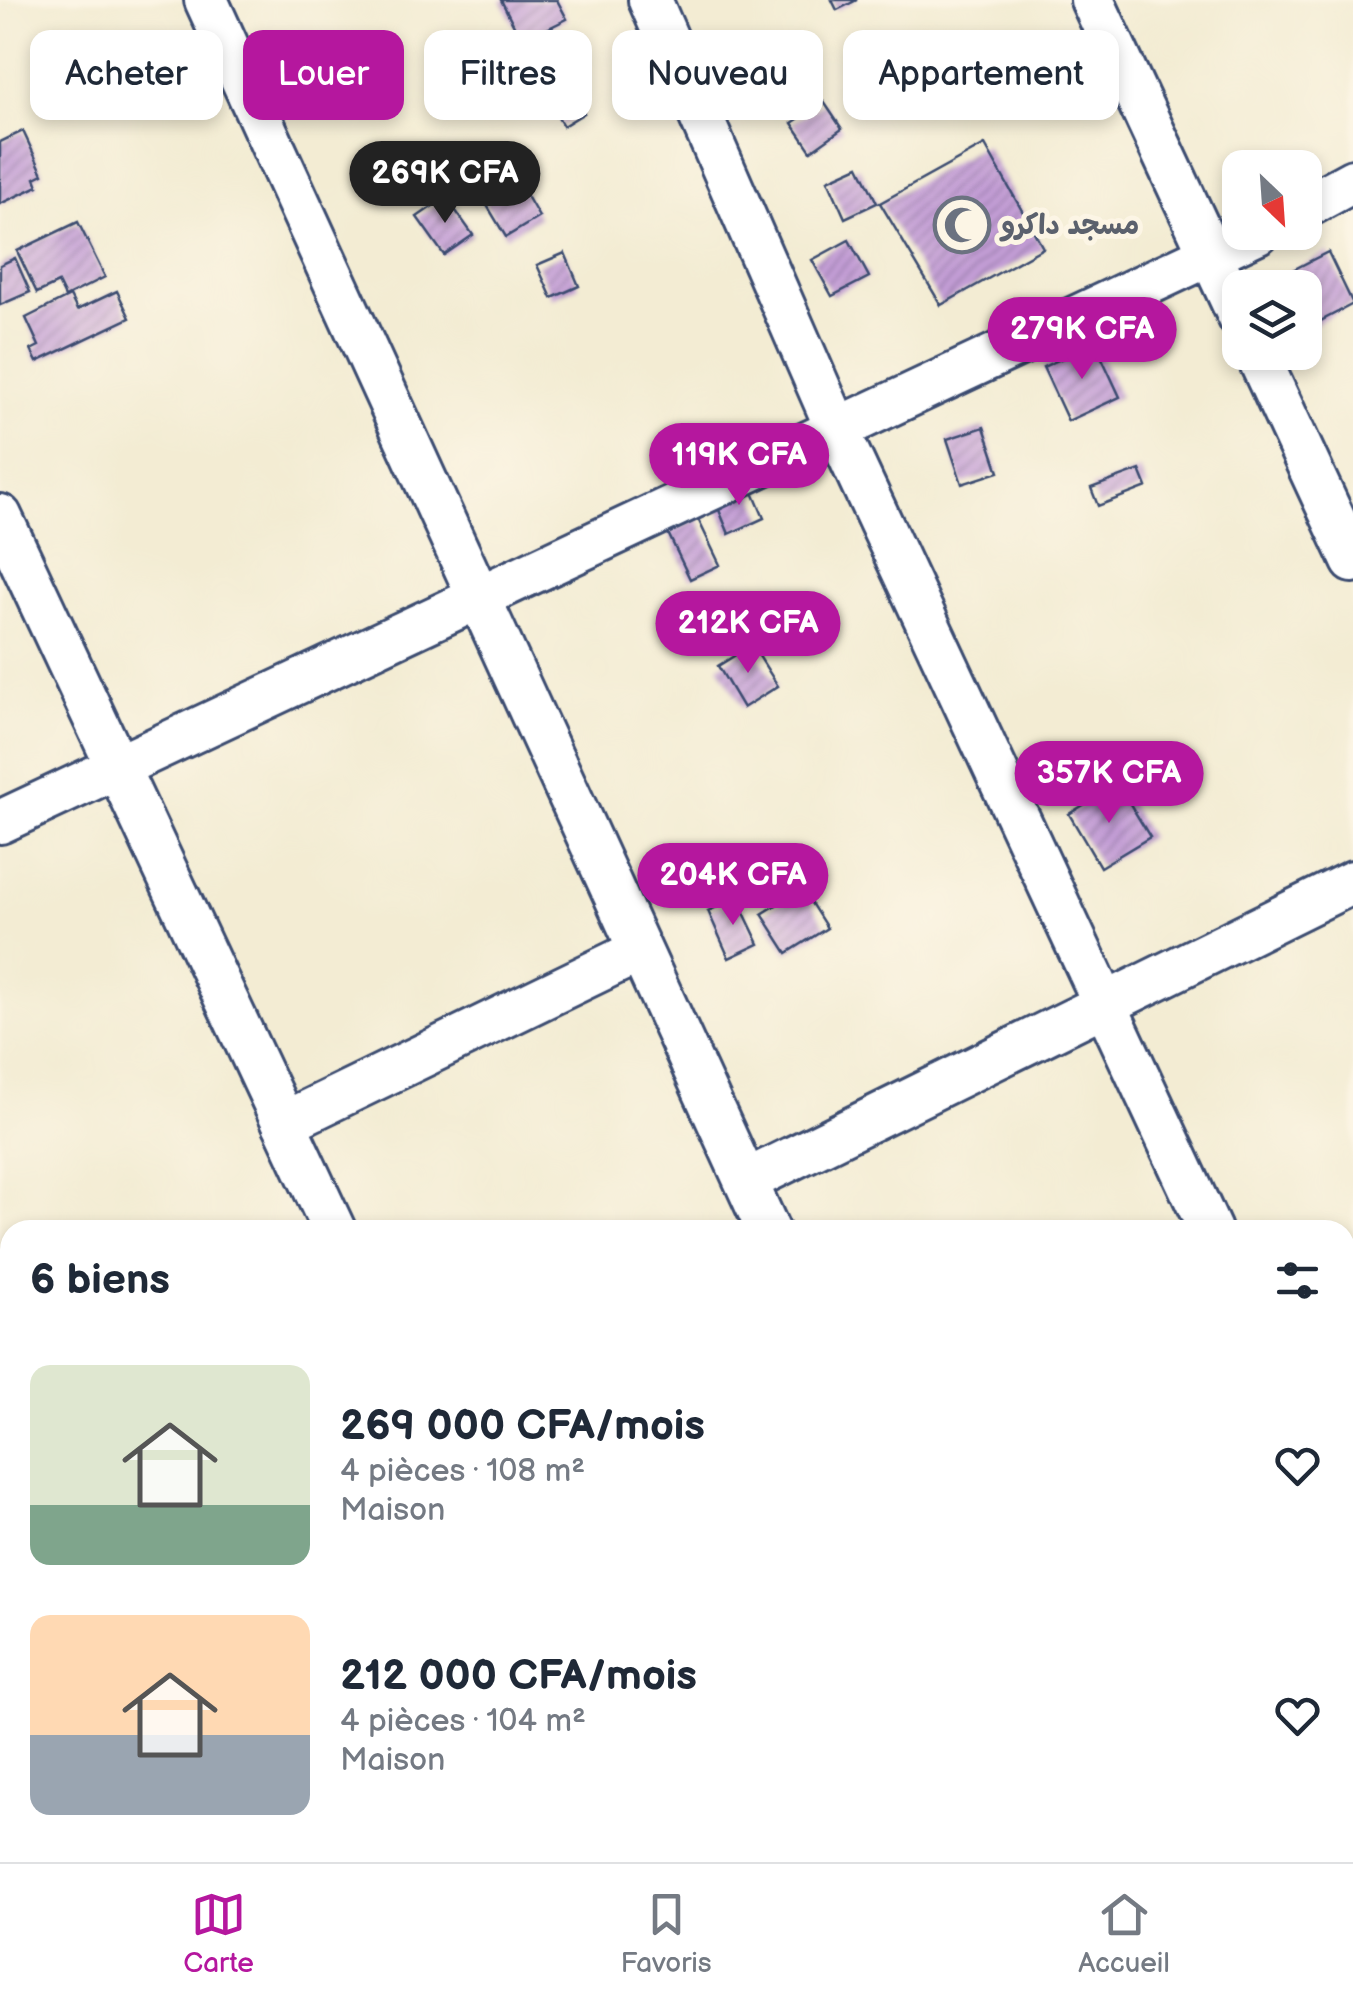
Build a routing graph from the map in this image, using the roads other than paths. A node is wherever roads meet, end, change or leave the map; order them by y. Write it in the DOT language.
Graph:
graph roads {
  1 [pos="206,0"];
  2 [pos="650,0"];
  3 [pos="1092,0"];
  4 [pos="1353,181"];
  5 [pos="1322,198"];
  6 [pos="1225,250"];
  7 [pos="1212,257"];
  8 [pos="1222,279"];
  9 [pos="1264,370"];
  10 [pos="838,429"];
  11 [pos="0,516"];
  12 [pos="1353,561"];
  13 [pos="477,600"];
  14 [pos="119,767"];
  15 [pos="0,822"];
  16 [pos="1353,882"];
  17 [pos="639,951"];
  18 [pos="1106,1006"];
  19 [pos="284,1123"];
  20 [pos="746,1181"];
  21 [pos="329,1220"];
  22 [pos="764,1220"];
  23 [pos="1205,1220"];
  1 -- 13 [label="street"];
  2 -- 10 [label="street"];
  3 -- 7 [label="street"];
  4 -- 5 [label="street"];
  6 -- 7 [label="street"];
  7 -- 8 [label="street"];
  7 -- 10 [label="street"];
  9 -- 12 [label="street"];
  10 -- 13 [label="street"];
  10 -- 18 [label="street"];
  11 -- 14 [label="street"];
  13 -- 14 [label="street"];
  13 -- 17 [label="street"];
  14 -- 15 [label="street"];
  14 -- 19 [label="street"];
  16 -- 18 [label="street"];
  17 -- 19 [label="street"];
  17 -- 20 [label="street"];
  18 -- 20 [label="street"];
  18 -- 23 [label="street"];
  19 -- 21 [label="street"];
  20 -- 22 [label="street"];
}
